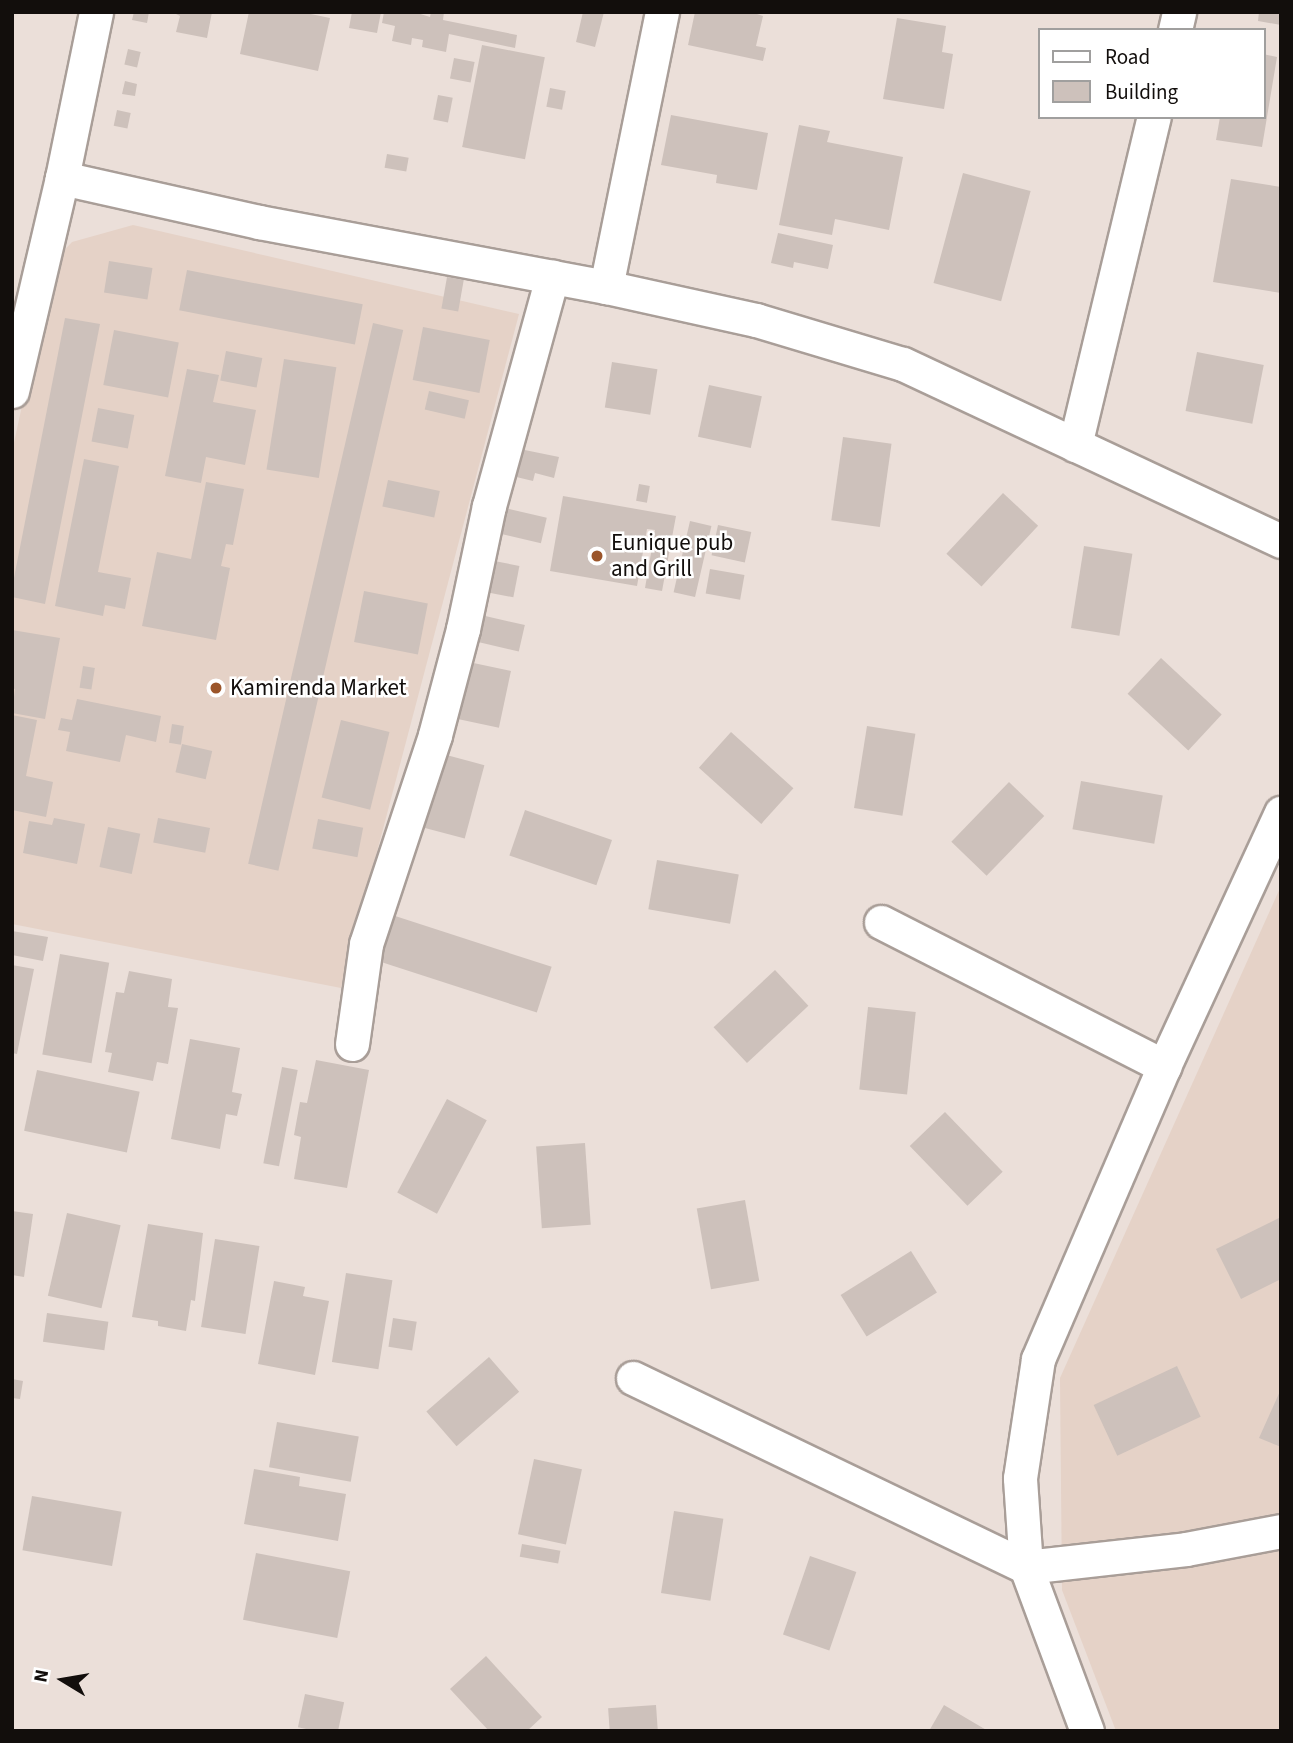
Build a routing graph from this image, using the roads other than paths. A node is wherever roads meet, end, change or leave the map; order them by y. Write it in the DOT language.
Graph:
graph roads {
  1 [pos="96,12"];
  2 [pos="662,12"];
  3 [pos="1154,119"];
  4 [pos="62,178"];
  5 [pos="552,277"];
  6 [pos="606,287"];
  7 [pos="12,391"];
  8 [pos="1075,445"];
  9 [pos="1281,541"];
  10 [pos="1281,813"];
  11 [pos="881,922"];
  12 [pos="352,1044"];
  13 [pos="1164,1066"];
  14 [pos="634,1378"];
  15 [pos="1281,1531"];
  16 [pos="1026,1567"];
  17 [pos="1087,1731"];
  1 -- 4 [label="street"];
  2 -- 6 [label="street"];
  3 -- 8 [label="street"];
  4 -- 5 [label="street"];
  4 -- 7 [label="street"];
  5 -- 6 [label="street"];
  5 -- 12 [label="street"];
  6 -- 8 [label="street"];
  8 -- 9 [label="street"];
  10 -- 13 [label="street"];
  11 -- 13 [label="street"];
  13 -- 16 [label="street"];
  14 -- 16 [label="street"];
  15 -- 16 [label="street"];
  16 -- 17 [label="street"];
}
